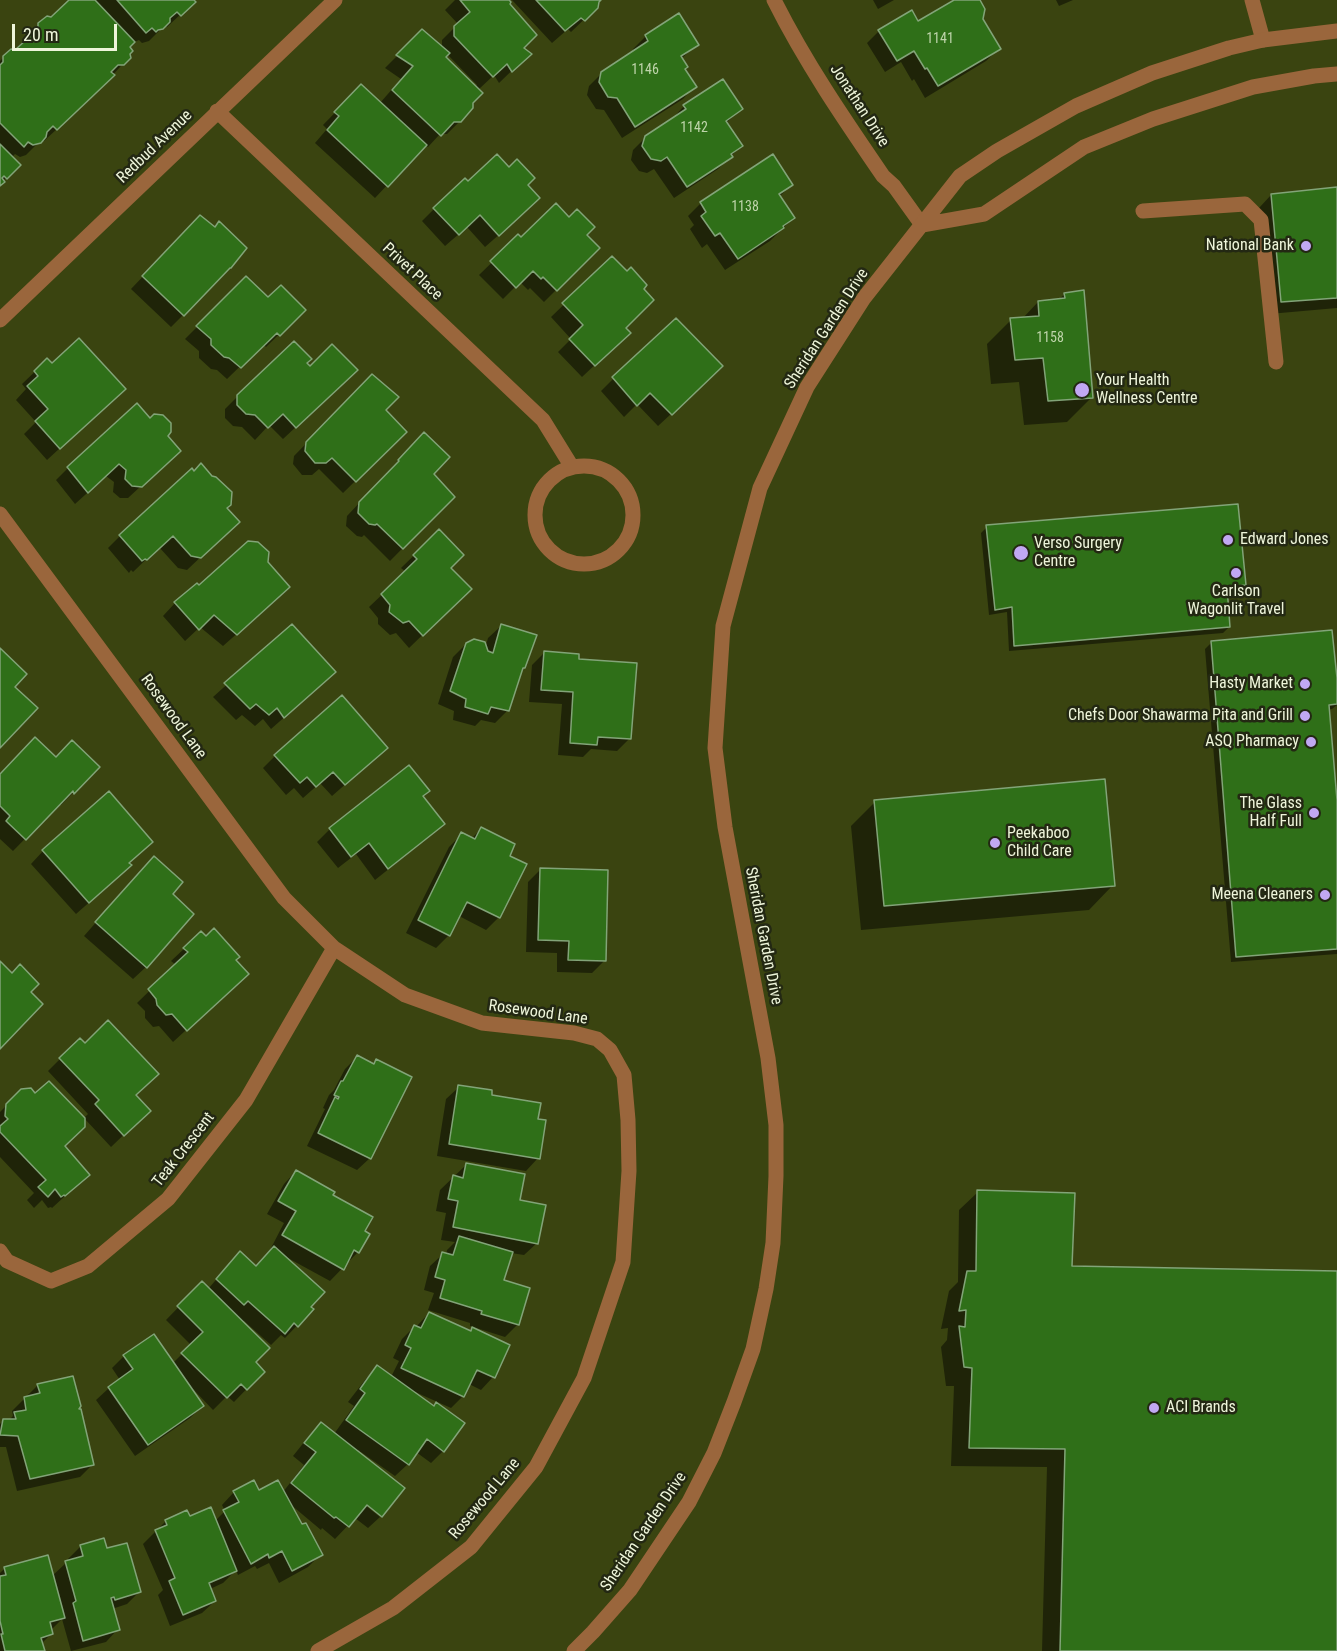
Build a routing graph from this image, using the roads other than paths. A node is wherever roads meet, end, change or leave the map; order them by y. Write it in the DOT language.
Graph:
graph roads {
  1 [pos="335,0"];
  2 [pos="774,0"];
  3 [pos="1252,0"];
  4 [pos="1337,31"];
  5 [pos="1263,40"];
  6 [pos="1337,74"];
  7 [pos="217,111"];
  8 [pos="1143,211"];
  9 [pos="922,225"];
  10 [pos="0,320"];
  11 [pos="1276,362"];
  12 [pos="572,467"];
  13 [pos="0,514"];
  14 [pos="334,948"];
  15 [pos="0,1251"];
  16 [pos="318,1651"];
  17 [pos="574,1651"];
  1 -- 7 [label="street, Redbud Avenue"];
  2 -- 9 [label="street, Jonathan Drive"];
  3 -- 5 [label="street"];
  4 -- 5 [label="street, Sheridan Garden Drive"];
  5 -- 9 [label="street, Sheridan Garden Drive"];
  6 -- 9 [label="street"];
  7 -- 10 [label="street, Redbud Avenue"];
  7 -- 12 [label="street, Privet Place"];
  8 -- 11 [label="street"];
  9 -- 17 [label="street, Sheridan Garden Drive"];
  12 -- 12 [label="street"];
  13 -- 14 [label="street, Rosewood Lane"];
  14 -- 15 [label="street, Teak Crescent"];
  14 -- 16 [label="street, Rosewood Lane"];
}
